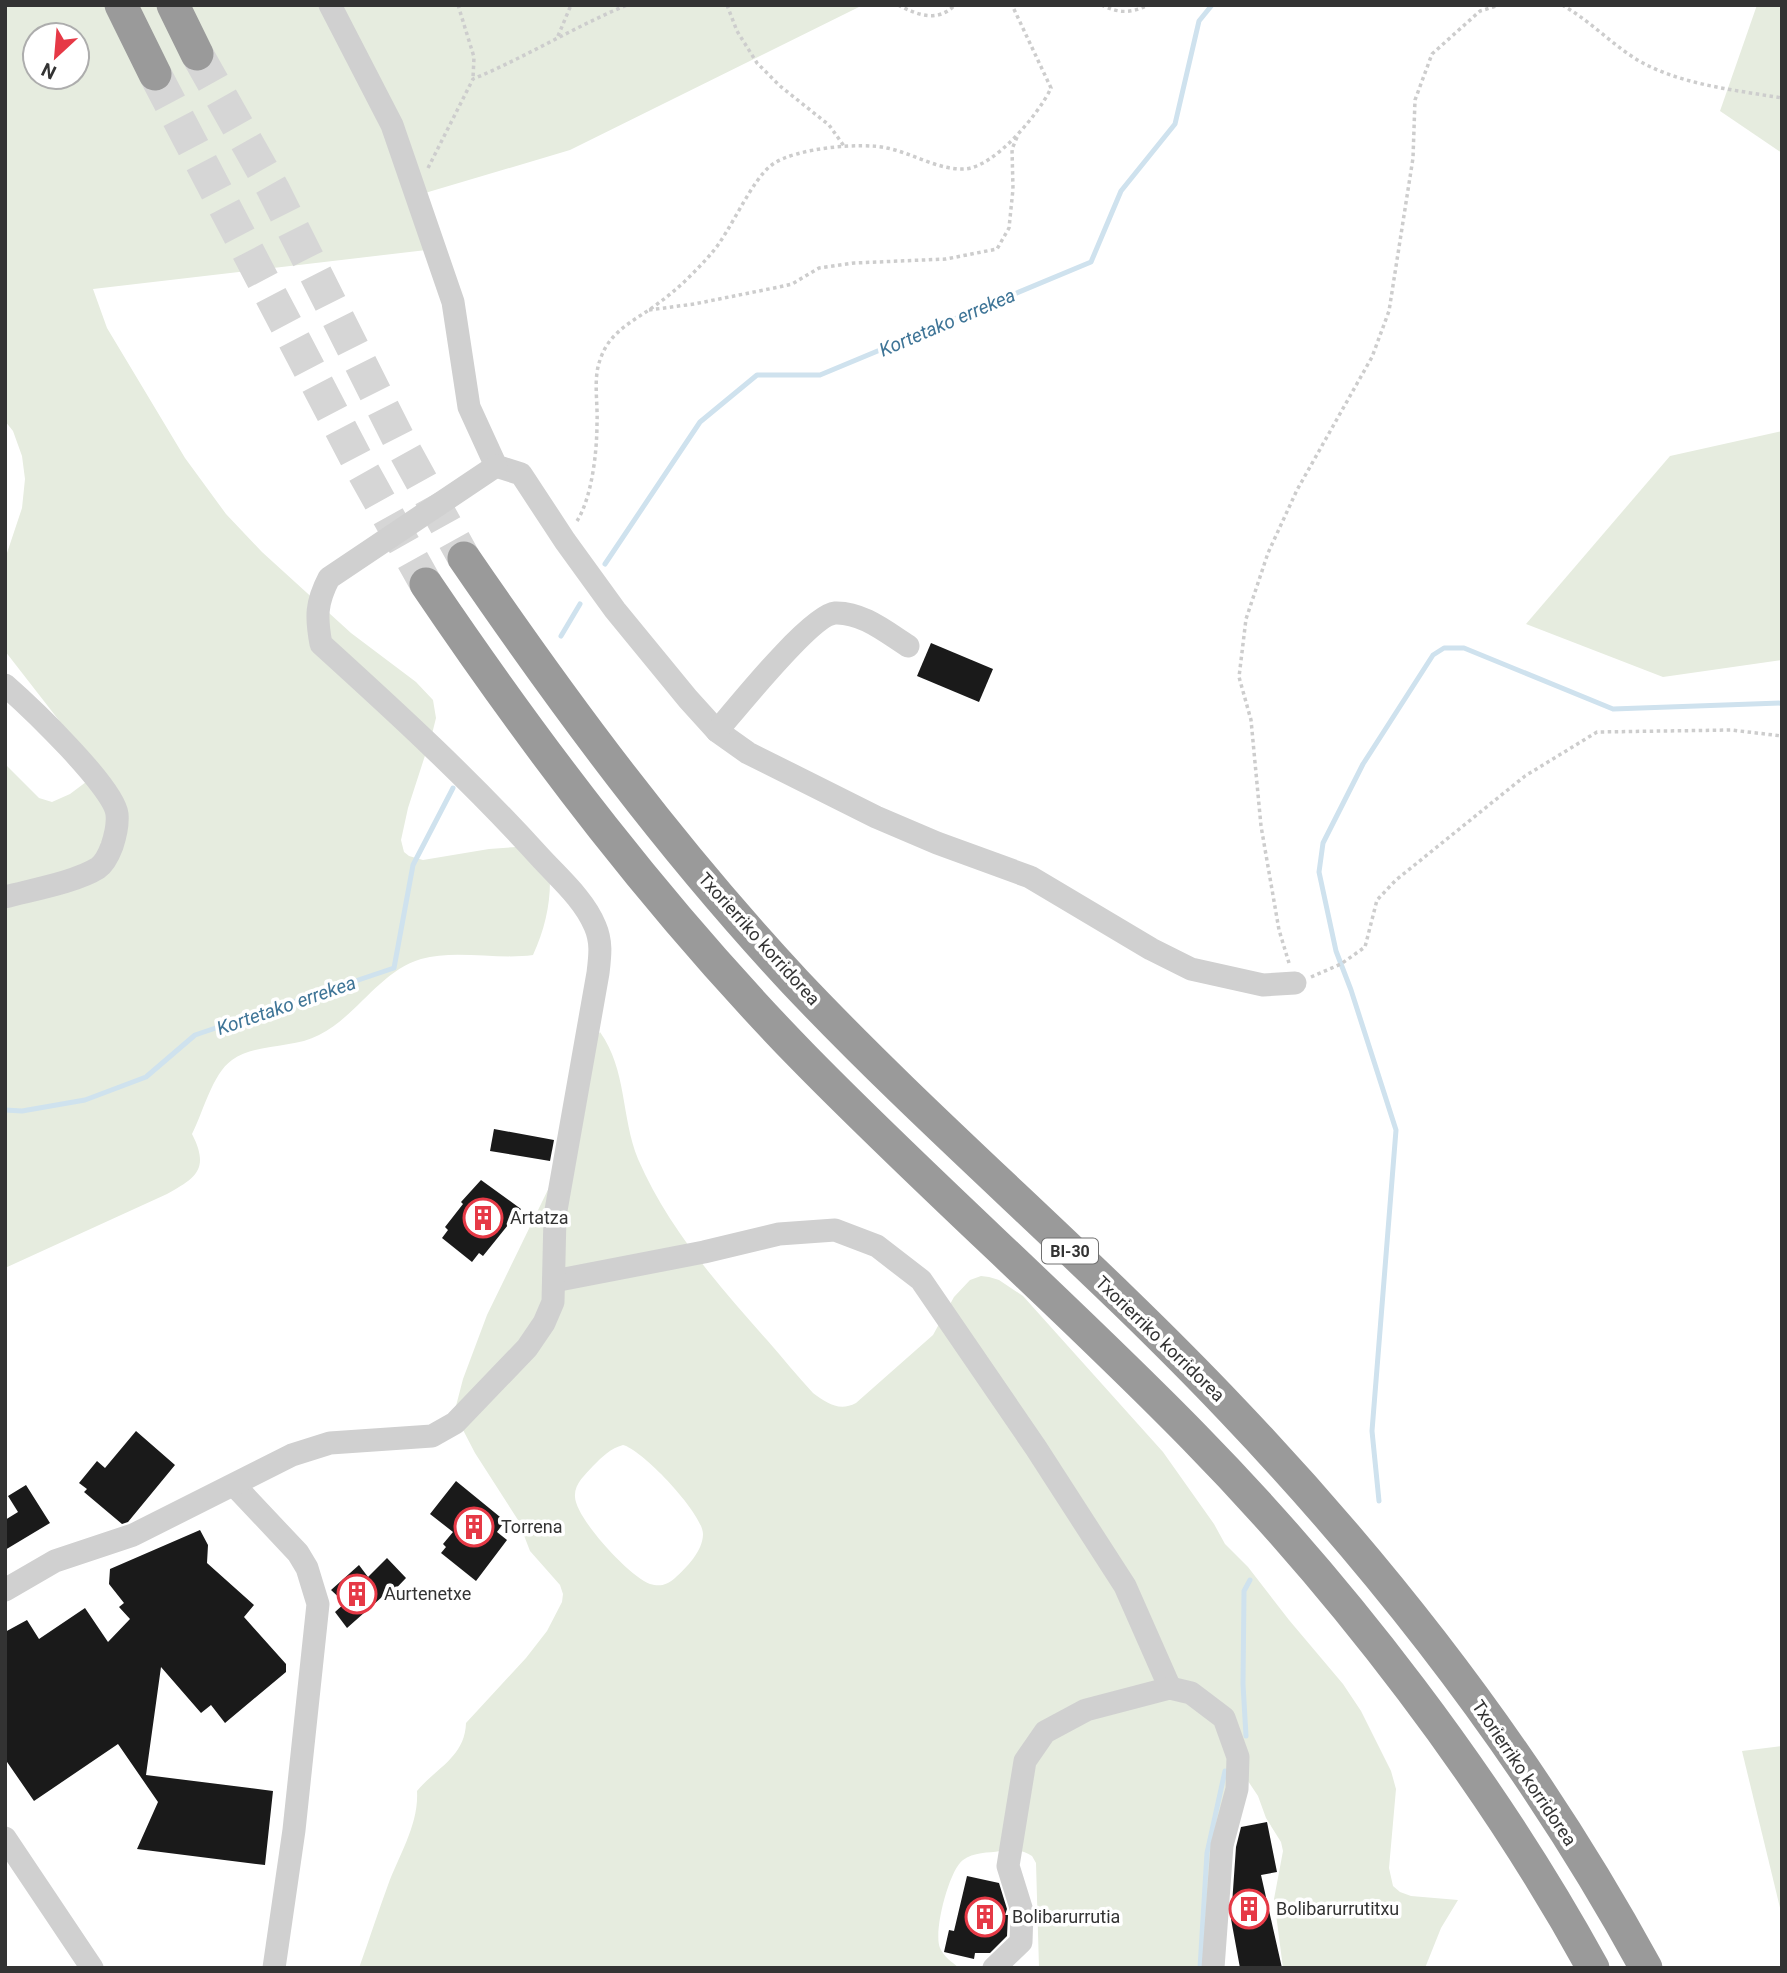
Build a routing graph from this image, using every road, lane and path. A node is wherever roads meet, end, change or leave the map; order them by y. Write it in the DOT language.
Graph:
graph roads {
  1 [pos="121,5"];
  2 [pos="173,5"];
  3 [pos="330,5"];
  4 [pos="458,5"];
  5 [pos="571,5"];
  6 [pos="627,5"];
  7 [pos="727,5"];
  8 [pos="898,5"];
  9 [pos="955,5"];
  10 [pos="1012,5"];
  11 [pos="1101,5"];
  12 [pos="1148,5"];
  13 [pos="1500,5"];
  14 [pos="1562,5"];
  15 [pos="558,38"];
  16 [pos="197,54"];
  17 [pos="155,74"];
  18 [pos="473,79"];
  19 [pos="1782,98"];
  20 [pos="1019,132"];
  21 [pos="844,146"];
  22 [pos="413,185"];
  23 [pos="647,311"];
  24 [pos="496,466"];
  25 [pos="565,541"];
  26 [pos="464,558"];
  27 [pos="426,584"];
  28 [pos="908,646"];
  29 [pos="5,685"];
  30 [pos="717,731"];
  31 [pos="1782,736"];
  32 [pos="5,897"];
  33 [pos="1295,983"];
  34 [pos="554,1281"];
  35 [pos="234,1485"];
  36 [pos="5,1590"];
  37 [pos="1170,1688"];
  38 [pos="5,1838"];
  39 [pos="279,1942"];
  40 [pos="92,1968"];
  41 [pos="261,1968"];
  42 [pos="274,1968"];
  43 [pos="994,1968"];
  44 [pos="1213,1968"];
  45 [pos="1593,1968"];
  46 [pos="1646,1968"];
  1 -- 17 [label="highway"];
  2 -- 16 [label="highway"];
  3 -- 22 [label="street"];
  4 -- 18 [label="path"];
  5 -- 15 [label="path"];
  6 -- 15 [label="path"];
  7 -- 21 [label="path"];
  8 -- 9 [label="path"];
  10 -- 20 [label="path"];
  11 -- 12 [label="path"];
  13 -- 33 [label="path"];
  14 -- 19 [label="path"];
  15 -- 18 [label="path"];
  18 -- 22 [label="path"];
  20 -- 21 [label="path"];
  20 -- 23 [label="path"];
  21 -- 23 [label="path"];
  22 -- 24 [label="street"];
  23 -- 25 [label="path"];
  24 -- 25 [label="street"];
  24 -- 34 [label="street"];
  25 -- 30 [label="street"];
  26 -- 46 [label="highway, Txorierriko korridorea / BI-30"];
  27 -- 45 [label="highway, BI-30"];
  28 -- 30 [label="street"];
  29 -- 32 [label="street"];
  30 -- 33 [label="street"];
  31 -- 33 [label="path"];
  34 -- 35 [label="street"];
  34 -- 37 [label="street"];
  35 -- 36 [label="street"];
  35 -- 39 [label="street"];
  37 -- 43 [label="street"];
  37 -- 44 [label="street"];
  38 -- 40 [label="street"];
  39 -- 41 [label="street"];
  39 -- 42 [label="street"];
}
